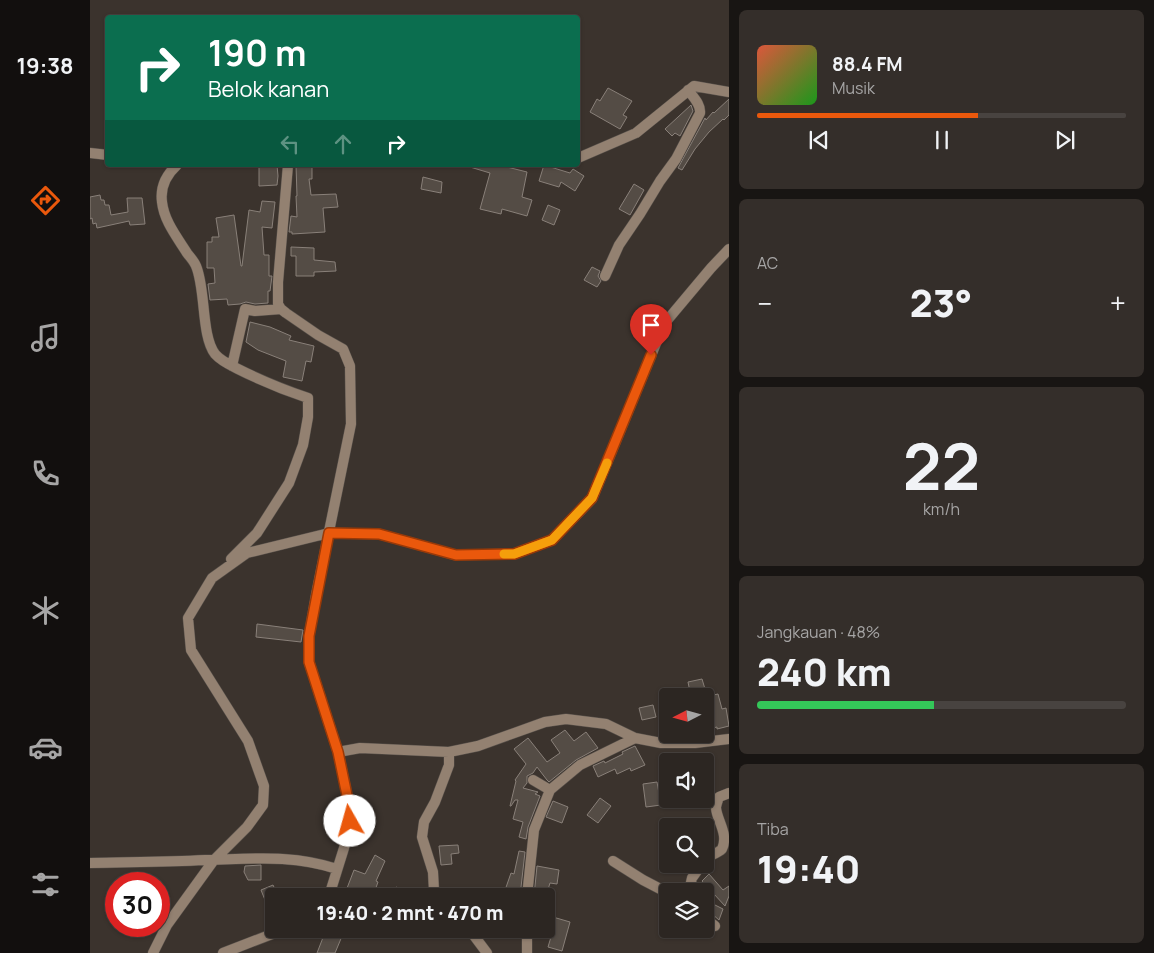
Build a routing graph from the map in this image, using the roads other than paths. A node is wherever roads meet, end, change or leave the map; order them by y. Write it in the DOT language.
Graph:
graph roads {
  1 [pos="688,90"];
  2 [pos="729,92"];
  3 [pos="90,153"];
  4 [pos="105,155"];
  5 [pos="580,157"];
  6 [pos="175,167"];
  7 [pos="288,167"];
  8 [pos="729,249"];
  9 [pos="606,276"];
  10 [pos="281,309"];
  11 [pos="232,366"];
  12 [pos="329,533"];
  13 [pos="212,578"];
  14 [pos="636,738"];
  15 [pos="729,738"];
  16 [pos="338,752"];
  17 [pos="449,752"];
  18 [pos="534,780"];
  19 [pos="550,790"];
  20 [pos="729,793"];
  21 [pos="714,854"];
  22 [pos="214,860"];
  23 [pos="613,861"];
  24 [pos="90,864"];
  25 [pos="337,869"];
  26 [pos="331,888"];
  27 [pos="434,888"];
  28 [pos="528,888"];
  29 [pos="659,888"];
  30 [pos="265,937"];
  31 [pos="476,938"];
  32 [pos="527,938"];
  33 [pos="153,953"];
  34 [pos="223,953"];
  35 [pos="487,953"];
  36 [pos="527,953"];
  1 -- 2 [label="street"];
  1 -- 5 [label="street"];
  1 -- 9 [label="street"];
  3 -- 4 [label="street"];
  6 -- 11 [label="street"];
  7 -- 10 [label="street"];
  8 -- 12 [label="street"];
  10 -- 11 [label="street"];
  10 -- 12 [label="street"];
  11 -- 13 [label="street"];
  12 -- 13 [label="street"];
  12 -- 16 [label="street"];
  13 -- 22 [label="street"];
  14 -- 15 [label="street"];
  14 -- 17 [label="street"];
  14 -- 19 [label="street"];
  16 -- 17 [label="street"];
  16 -- 25 [label="street"];
  17 -- 27 [label="street"];
  18 -- 19 [label="street"];
  19 -- 28 [label="street"];
  20 -- 21 [label="street"];
  22 -- 24 [label="street"];
  22 -- 25 [label="street"];
  22 -- 33 [label="street"];
  23 -- 29 [label="street"];
  25 -- 26 [label="street"];
  30 -- 34 [label="street"];
  31 -- 35 [label="street"];
  32 -- 36 [label="street"];
}
